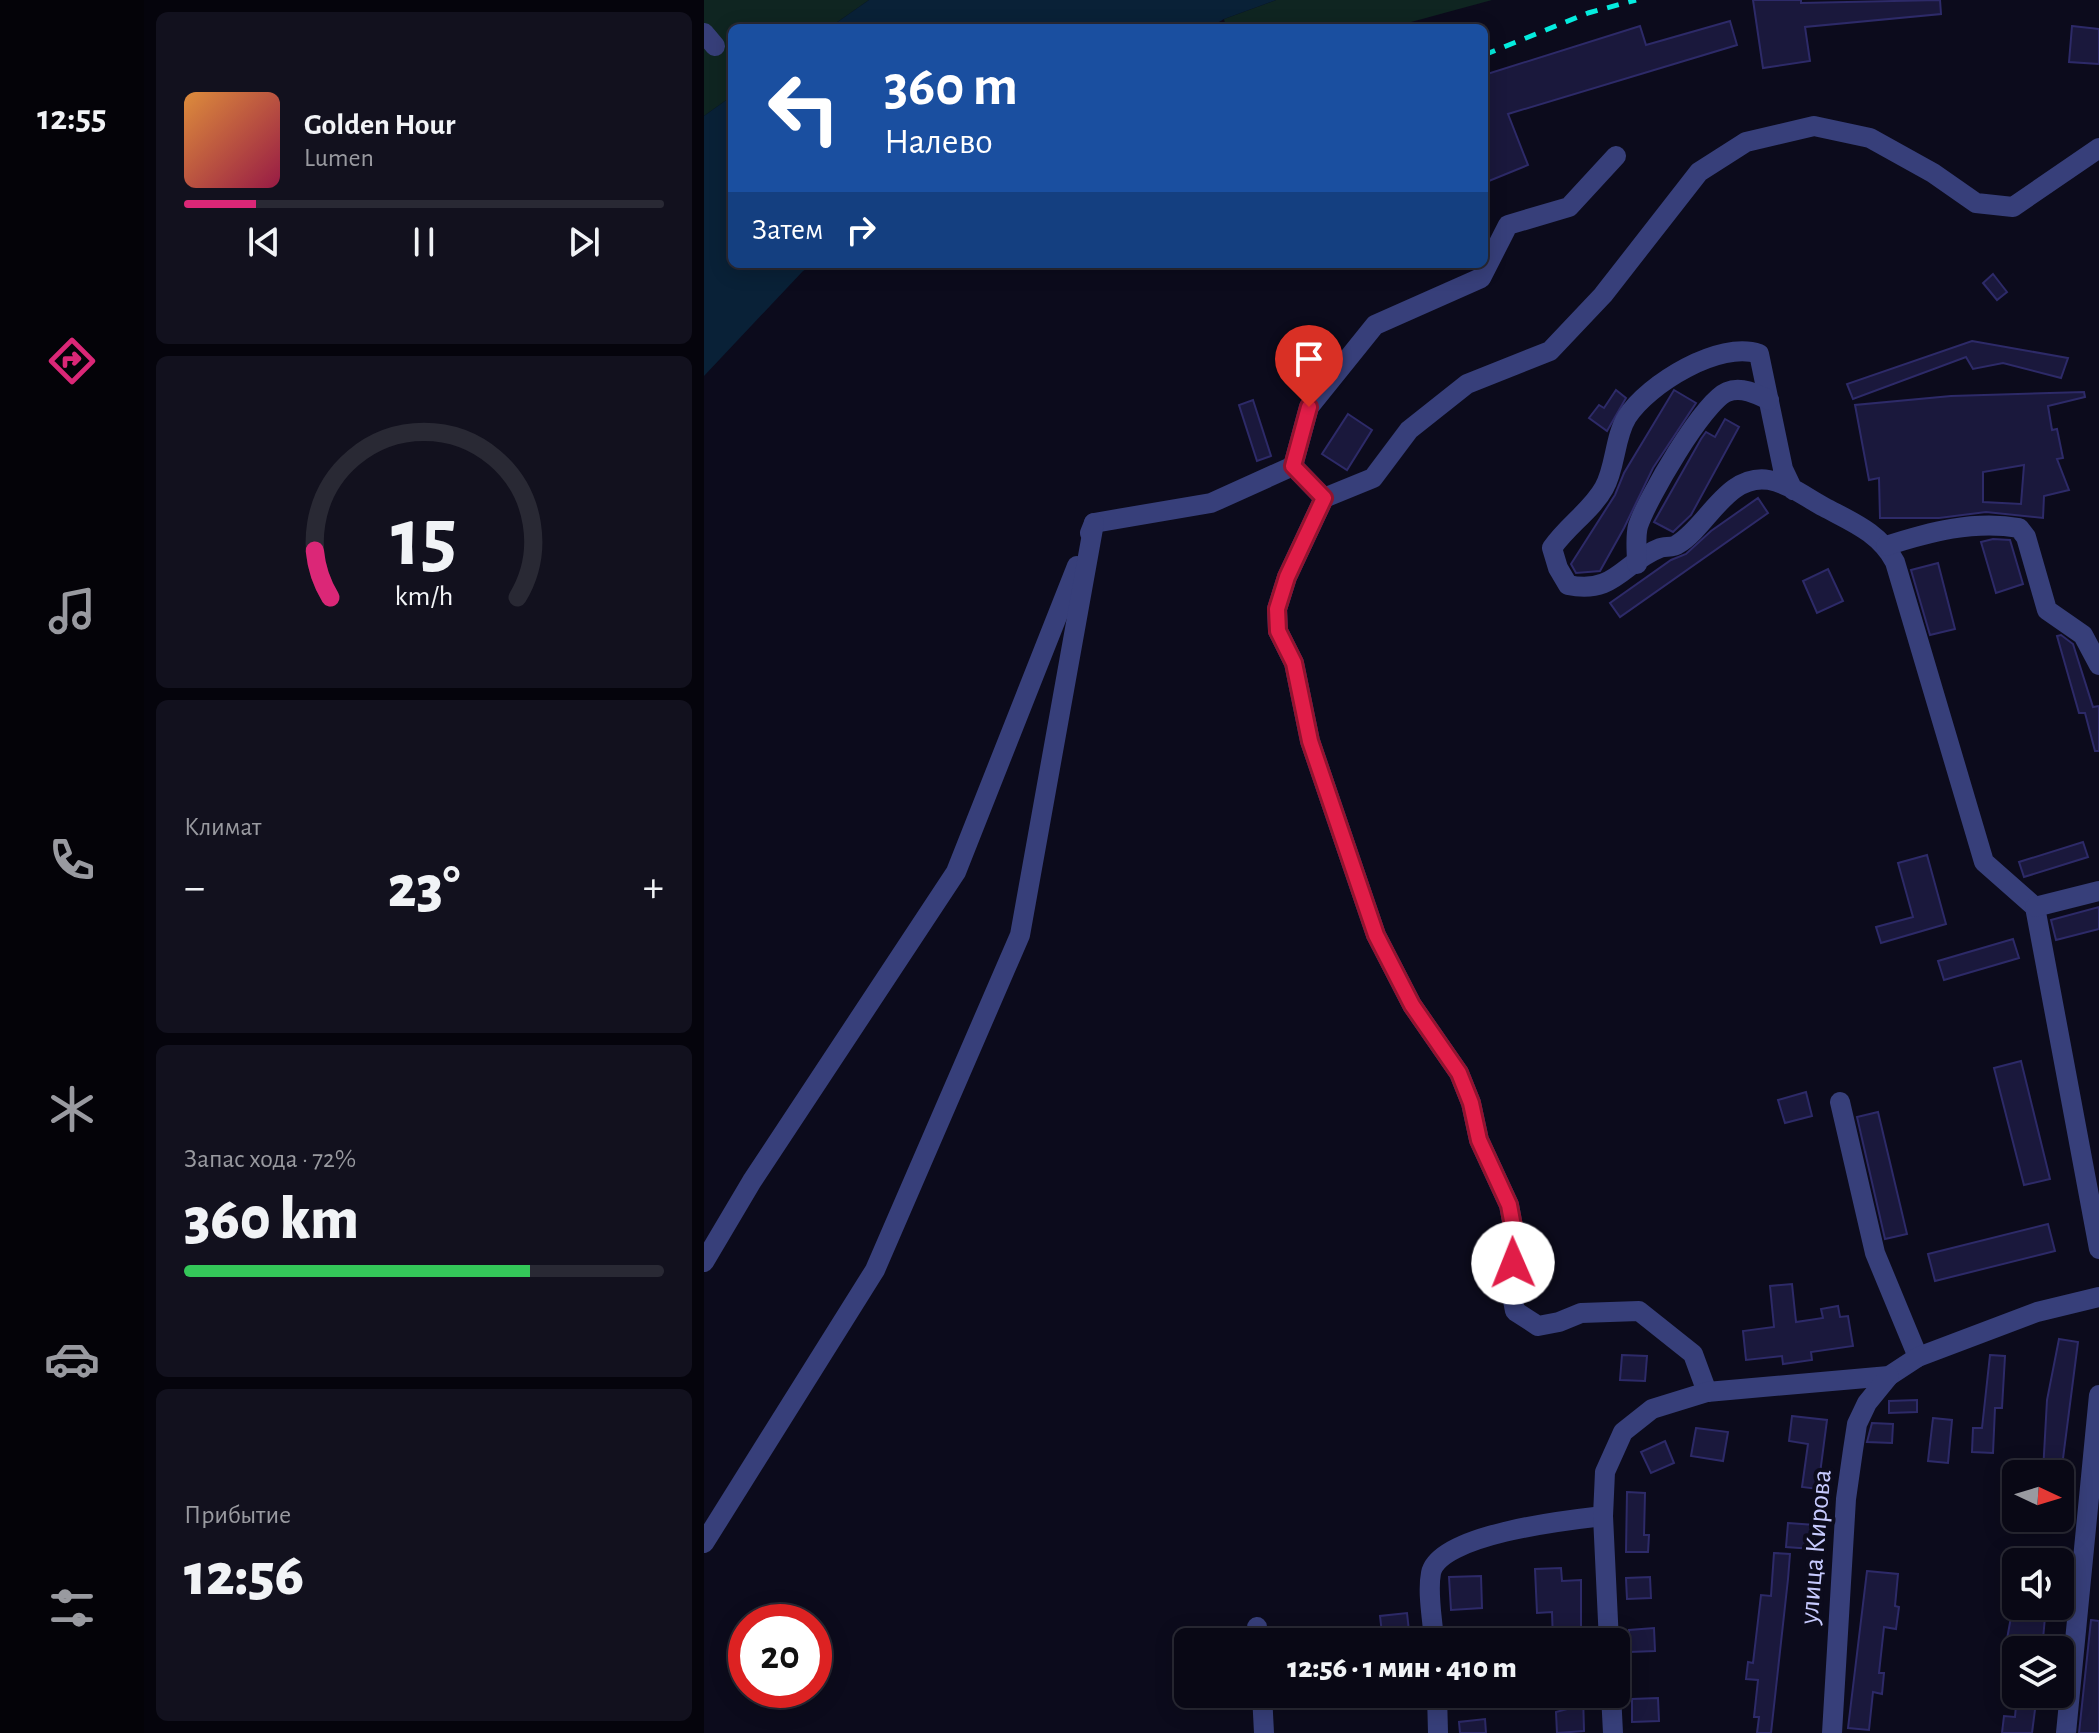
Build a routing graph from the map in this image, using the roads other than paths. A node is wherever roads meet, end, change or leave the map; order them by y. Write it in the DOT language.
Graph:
graph roads {
  1 [pos="2099,148"];
  2 [pos="1616,156"];
  3 [pos="1488,264"];
  4 [pos="1486,268"];
  5 [pos="1769,400"];
  6 [pos="1293,466"];
  7 [pos="1793,490"];
  8 [pos="1324,498"];
  9 [pos="1094,523"];
  10 [pos="1891,554"];
  11 [pos="1637,564"];
  12 [pos="2099,665"];
  13 [pos="2099,891"];
  14 [pos="2035,907"];
  15 [pos="1840,1102"];
  16 [pos="2099,1249"];
  17 [pos="704,1262"];
  18 [pos="2099,1297"];
  19 [pos="1918,1357"];
  20 [pos="1889,1376"];
  21 [pos="1707,1392"];
  22 [pos="2099,1395"];
  23 [pos="1603,1516"];
  24 [pos="704,1543"];
  25 [pos="2090,1609"];
  26 [pos="1433,1628"];
  27 [pos="1608,1628"];
  28 [pos="1263,1708"];
  29 [pos="1437,1708"];
  30 [pos="1612,1708"];
  31 [pos="1264,1733"];
  32 [pos="1438,1733"];
  33 [pos="1613,1733"];
  34 [pos="1832,1733"];
  35 [pos="2066,1733"];
  1 -- 8 [label="street"];
  2 -- 3 [label="street"];
  4 -- 6 [label="street"];
  5 -- 7 [label="street"];
  5 -- 11 [label="street"];
  5 -- 11 [label="street"];
  6 -- 8 [label="street"];
  6 -- 9 [label="street"];
  7 -- 10 [label="street"];
  7 -- 11 [label="street"];
  8 -- 21 [label="street"];
  9 -- 17 [label="street"];
  9 -- 24 [label="street"];
  10 -- 12 [label="street"];
  10 -- 14 [label="street"];
  13 -- 14 [label="street"];
  14 -- 16 [label="street"];
  15 -- 19 [label="street"];
  18 -- 19 [label="street"];
  19 -- 20 [label="street"];
  20 -- 21 [label="street"];
  20 -- 34 [label="street, улица Кирова"];
  21 -- 23 [label="street"];
  22 -- 25 [label="street"];
  23 -- 26 [label="street"];
  23 -- 27 [label="street"];
  25 -- 35 [label="street"];
  28 -- 31 [label="street"];
  29 -- 32 [label="street"];
  30 -- 33 [label="street"];
}
